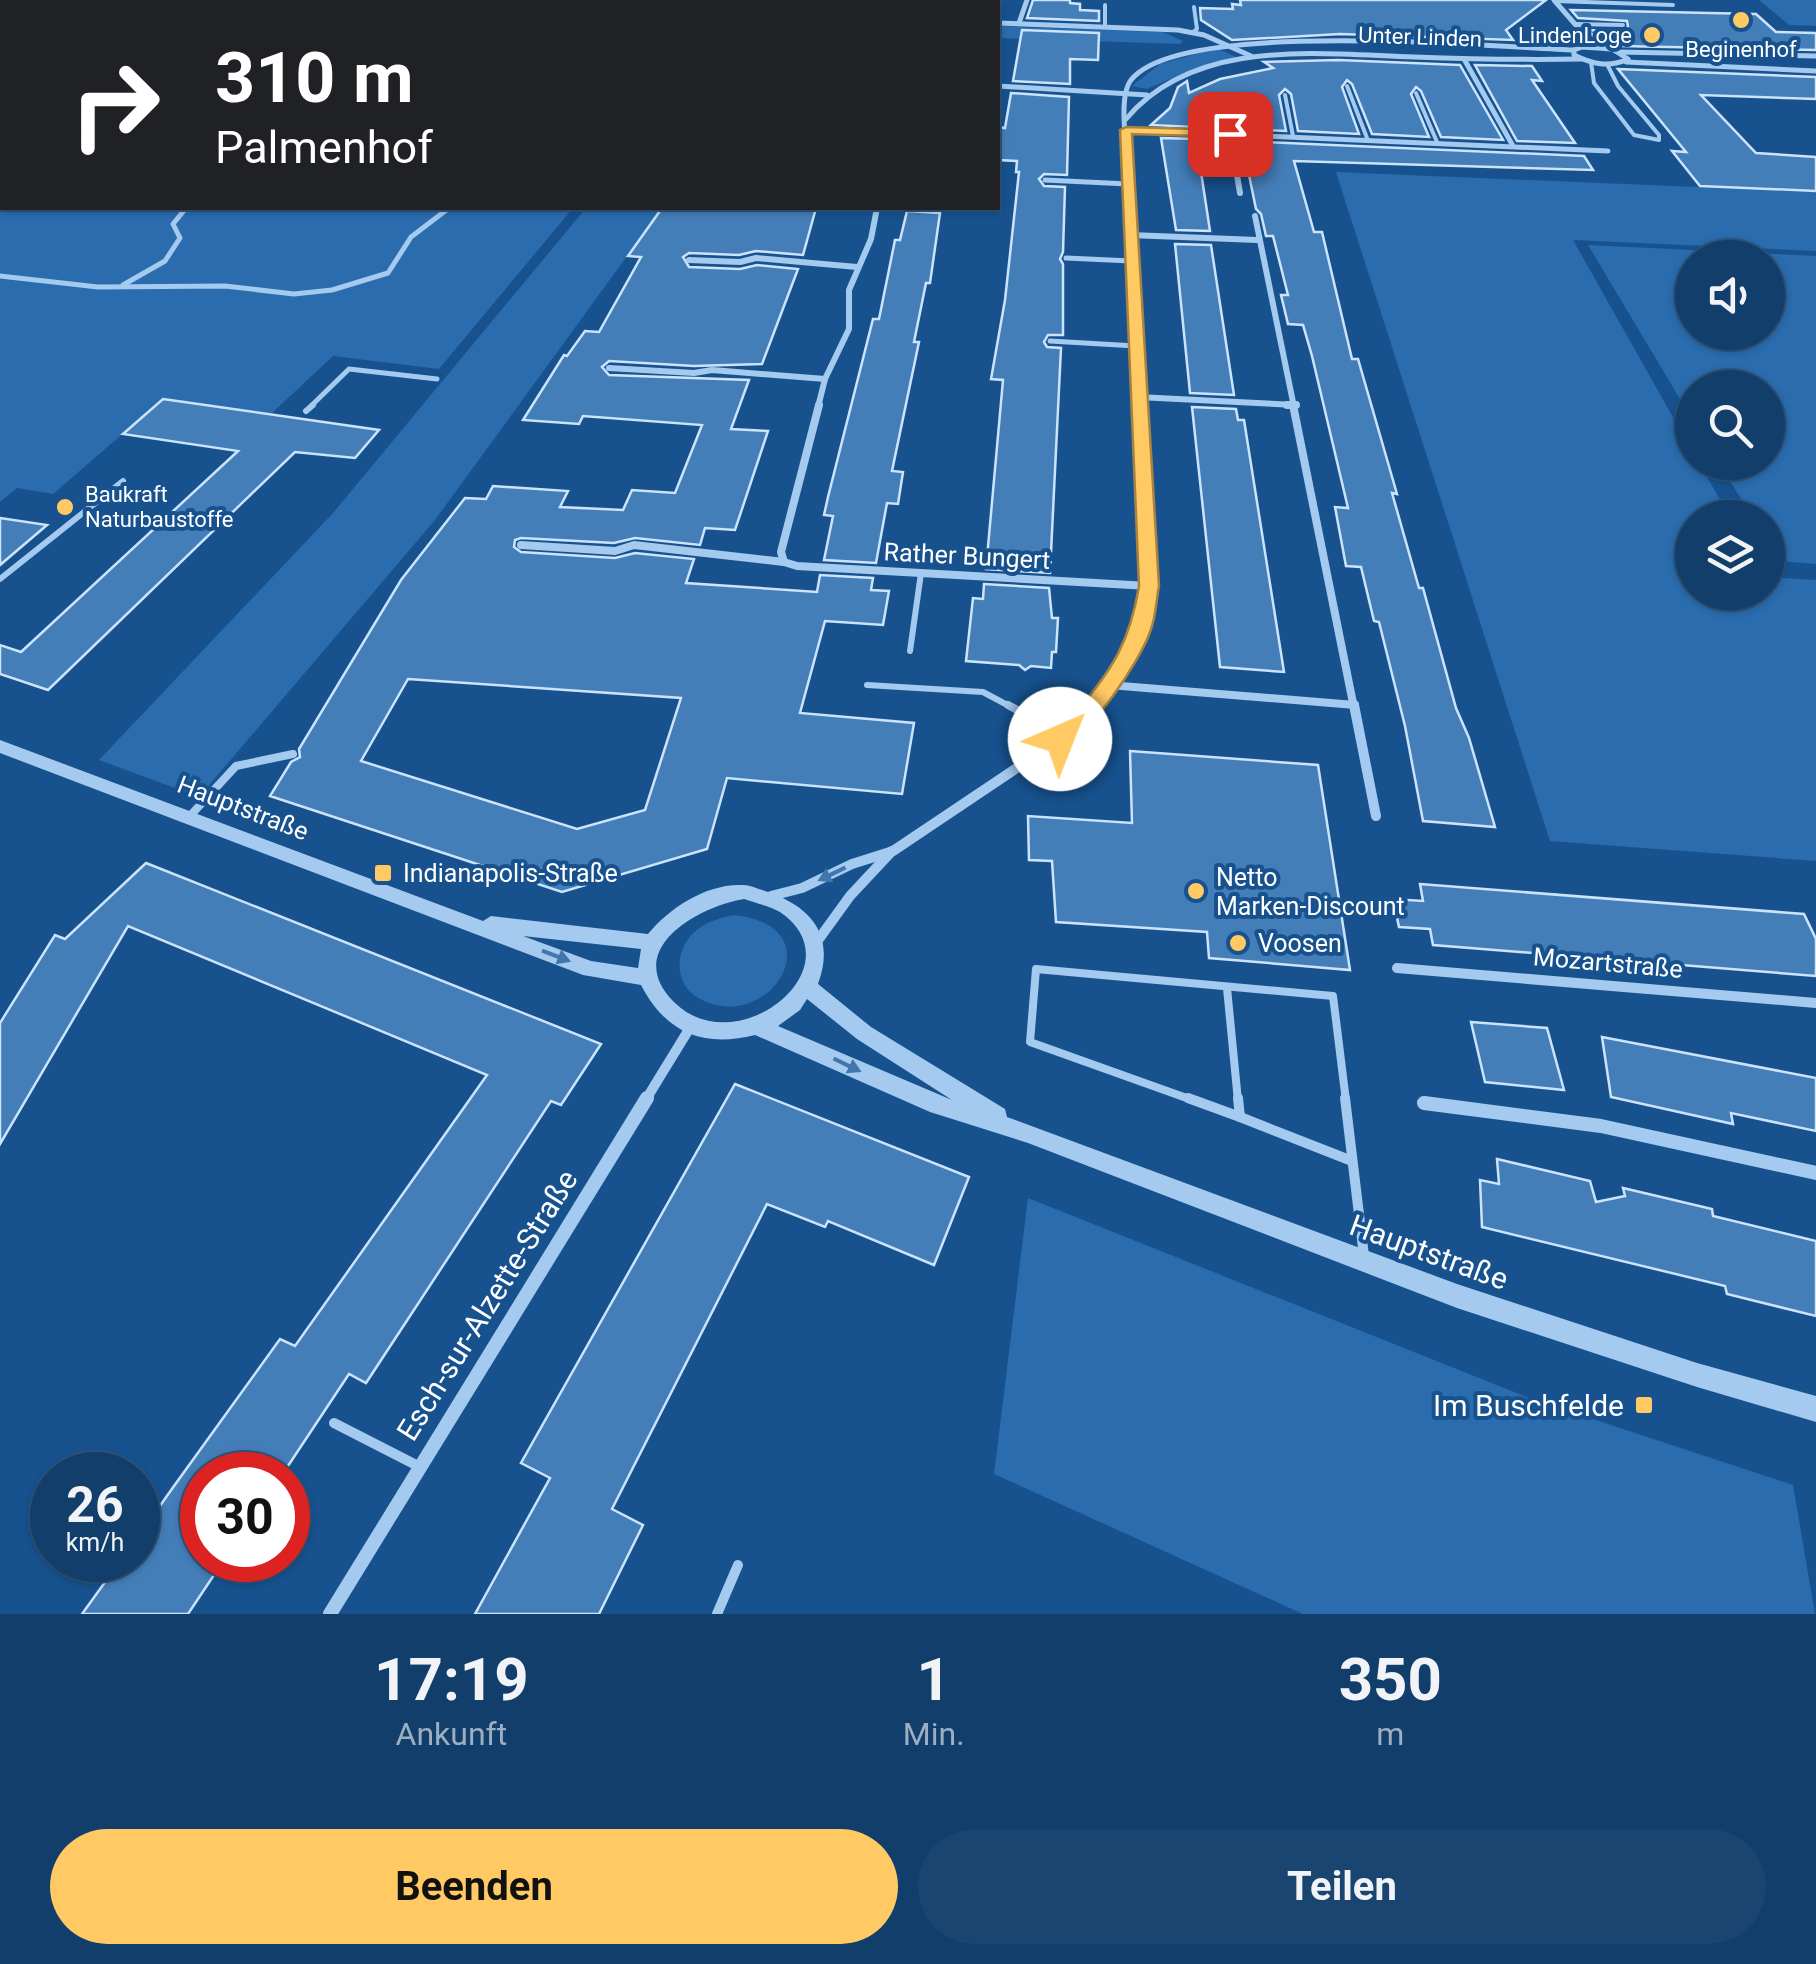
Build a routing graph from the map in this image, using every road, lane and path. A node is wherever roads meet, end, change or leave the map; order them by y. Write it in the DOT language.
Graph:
graph roads {
  1 [pos="1027,0"];
  2 [pos="1554,0"];
  3 [pos="1105,5"];
  4 [pos="1673,5"];
  5 [pos="1194,8"];
  6 [pos="1000,23"];
  7 [pos="1019,23"];
  8 [pos="1575,24"];
  9 [pos="1623,26"];
  10 [pos="1106,27"];
  11 [pos="1193,32"];
  12 [pos="1223,43"];
  13 [pos="1595,47"];
  14 [pos="1574,50"];
  15 [pos="1619,52"];
  16 [pos="1816,56"];
  17 [pos="1258,57"];
  18 [pos="1464,59"];
  19 [pos="1582,60"];
  20 [pos="1590,62"];
  21 [pos="1626,62"];
  22 [pos="1607,64"];
  23 [pos="1816,71"];
  24 [pos="1000,86"];
  25 [pos="1347,86"];
  26 [pos="1123,91"];
  27 [pos="1416,93"];
  28 [pos="1147,94"];
  29 [pos="1285,95"];
  30 [pos="1126,119"];
  31 [pos="1126,130"];
  32 [pos="1230,134"];
  33 [pos="1293,136"];
  34 [pos="1367,138"];
  35 [pos="1437,142"];
  36 [pos="1513,146"];
  37 [pos="1608,151"];
  38 [pos="1045,180"];
  39 [pos="1128,184"];
  40 [pos="1240,194"];
  41 [pos="184,210"];
  42 [pos="445,210"];
  43 [pos="877,210"];
  44 [pos="1255,216"];
  45 [pos="1130,235"];
  46 [pos="1258,240"];
  47 [pos="1066,258"];
  48 [pos="689,260"];
  49 [pos="1131,261"];
  50 [pos="857,267"];
  51 [pos="0,276"];
  52 [pos="118,288"];
  53 [pos="1050,340"];
  54 [pos="1136,346"];
  55 [pos="609,368"];
  56 [pos="437,379"];
  57 [pos="825,379"];
  58 [pos="1138,397"];
  59 [pos="1296,405"];
  60 [pos="306,411"];
  61 [pos="123,481"];
  62 [pos="521,545"];
  63 [pos="784,562"];
  64 [pos="921,573"];
  65 [pos="0,580"];
  66 [pos="1149,586"];
  67 [pos="910,651"];
  68 [pos="1109,684"];
  69 [pos="867,685"];
  70 [pos="1355,705"];
  71 [pos="1064,735"];
  72 [pos="0,746"];
  73 [pos="293,754"];
  74 [pos="1376,816"];
  75 [pos="190,817"];
  76 [pos="893,851"];
  77 [pos="770,896"];
  78 [pos="466,921"];
  79 [pos="654,943"];
  80 [pos="816,943"];
  81 [pos="1396,968"];
  82 [pos="649,978"];
  83 [pos="808,988"];
  84 [pos="1228,988"];
  85 [pos="1816,1003"];
  86 [pos="692,1026"];
  87 [pos="757,1026"];
  88 [pos="1424,1103"];
  89 [pos="1240,1118"];
  90 [pos="1028,1133"];
  91 [pos="1352,1161"];
  92 [pos="1816,1174"];
  93 [pos="1364,1261"];
  94 [pos="1816,1409"];
  95 [pos="334,1423"];
  96 [pos="420,1467"];
  97 [pos="738,1565"];
  98 [pos="330,1614"];
  99 [pos="717,1614"];
  1 -- 7 [label="street"];
  2 -- 4 [label="lane"];
  2 -- 8 [label="street"];
  3 -- 10 [label="lane"];
  5 -- 11 [label="lane"];
  6 -- 7 [label="street, Unter Linden"];
  7 -- 10 [label="street, Unter Linden"];
  8 -- 9 [label="lane"];
  8 -- 13 [label="street"];
  10 -- 11 [label="street, Unter Linden"];
  11 -- 12 [label="street, Unter Linden"];
  12 -- 14 [label="street, Unter Linden"];
  12 -- 17 [label="street, Unter Linden"];
  12 -- 26 [label="street, Unter Linden"];
  13 -- 14 [label="street, Unter Linden"];
  13 -- 15 [label="street, Unter Linden"];
  14 -- 19 [label="street"];
  15 -- 16 [label="street"];
  15 -- 21 [label="street"];
  17 -- 18 [label="street, Unter Linden"];
  17 -- 28 [label="street, Unter Linden"];
  18 -- 19 [label="street, Unter Linden"];
  18 -- 36 [label="street"];
  19 -- 20 [label="street, Unter Linden"];
  20 -- 22 [label="street, Unter Linden"];
  20 -- 22 [label="lane"];
  21 -- 22 [label="street, Unter Linden"];
  21 -- 23 [label="street"];
  24 -- 26 [label="street"];
  25 -- 34 [label="lane"];
  26 -- 28 [label="street"];
  26 -- 30 [label="street"];
  27 -- 35 [label="lane"];
  28 -- 30 [label="street, Unter Linden"];
  29 -- 33 [label="lane"];
  30 -- 31 [label="street"];
  31 -- 32 [label="street"];
  31 -- 39 [label="street"];
  32 -- 33 [label="street"];
  32 -- 40 [label="street"];
  33 -- 34 [label="street"];
  34 -- 35 [label="street"];
  35 -- 36 [label="street"];
  36 -- 37 [label="street"];
  38 -- 39 [label="lane"];
  39 -- 45 [label="street"];
  41 -- 52 [label="lane"];
  42 -- 52 [label="lane"];
  43 -- 50 [label="street"];
  44 -- 46 [label="street"];
  45 -- 46 [label="street"];
  45 -- 49 [label="street"];
  46 -- 59 [label="street"];
  47 -- 49 [label="lane"];
  48 -- 50 [label="street"];
  49 -- 54 [label="street"];
  50 -- 57 [label="street"];
  51 -- 52 [label="lane"];
  53 -- 54 [label="lane"];
  54 -- 58 [label="street"];
  55 -- 57 [label="street"];
  56 -- 60 [label="lane"];
  57 -- 63 [label="street"];
  58 -- 59 [label="street"];
  58 -- 66 [label="street"];
  59 -- 70 [label="street"];
  61 -- 65 [label="lane"];
  62 -- 63 [label="street, Rather Bungert"];
  63 -- 64 [label="street, Rather Bungert"];
  64 -- 66 [label="street, Rather Bungert"];
  64 -- 67 [label="lane"];
  66 -- 68 [label="street"];
  68 -- 70 [label="street"];
  68 -- 71 [label="street"];
  69 -- 71 [label="lane"];
  70 -- 74 [label="street"];
  71 -- 76 [label="street"];
  72 -- 75 [label="street, Hauptstraße"];
  73 -- 75 [label="lane"];
  75 -- 78 [label="street, Hauptstraße"];
  76 -- 77 [label="street, one-way"];
  76 -- 80 [label="street"];
  77 -- 79 [label="street"];
  77 -- 80 [label="street"];
  78 -- 79 [label="street, Hauptstraße"];
  78 -- 82 [label="street, Hauptstraße, one-way"];
  79 -- 82 [label="street"];
  80 -- 83 [label="street"];
  81 -- 85 [label="street, Mozartstraße"];
  82 -- 86 [label="street"];
  83 -- 87 [label="street"];
  83 -- 90 [label="street, Hauptstraße"];
  84 -- 89 [label="lane"];
  84 -- 89 [label="lane"];
  84 -- 91 [label="lane"];
  86 -- 87 [label="street"];
  86 -- 96 [label="street, Esch-sur-Alzette-Straße"];
  87 -- 90 [label="street, Hauptstraße, one-way"];
  88 -- 92 [label="street"];
  89 -- 91 [label="lane"];
  90 -- 93 [label="street, Hauptstraße"];
  91 -- 93 [label="lane"];
  93 -- 94 [label="street, Hauptstraße"];
  95 -- 96 [label="lane"];
  96 -- 98 [label="street, Esch-sur-Alzette-Straße"];
  97 -- 99 [label="lane"];
}
